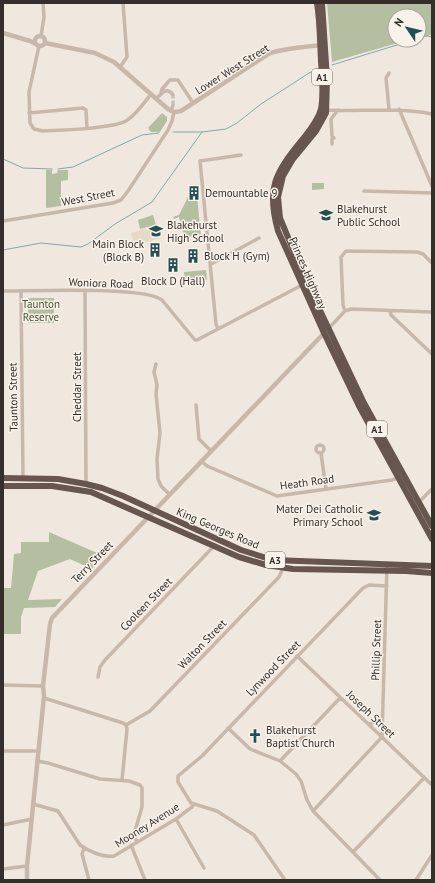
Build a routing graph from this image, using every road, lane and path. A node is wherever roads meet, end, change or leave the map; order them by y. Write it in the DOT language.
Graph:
graph roads {
  1 [pos="43,3"];
  2 [pos="123,3"];
  3 [pos="317,3"];
  4 [pos="322,3"];
  5 [pos="3,33"];
  6 [pos="39,37"];
  7 [pos="21,38"];
  8 [pos="45,43"];
  9 [pos="37,45"];
  10 [pos="323,45"];
  11 [pos="120,67"];
  12 [pos="389,73"];
  13 [pos="161,93"];
  14 [pos="151,94"];
  15 [pos="173,94"];
  16 [pos="156,98"];
  17 [pos="193,103"];
  18 [pos="173,105"];
  19 [pos="389,109"];
  20 [pos="398,109"];
  21 [pos="324,110"];
  22 [pos="338,110"];
  23 [pos="172,111"];
  24 [pos="29,113"];
  25 [pos="432,114"];
  26 [pos="87,128"];
  27 [pos="332,144"];
  28 [pos="241,155"];
  29 [pos="432,186"];
  30 [pos="364,191"];
  31 [pos="432,193"];
  32 [pos="3,221"];
  33 [pos="259,238"];
  34 [pos="432,263"];
  35 [pos="211,264"];
  36 [pos="305,284"];
  37 [pos="3,291"];
  38 [pos="21,291"];
  39 [pos="85,291"];
  40 [pos="345,311"];
  41 [pos="390,311"];
  42 [pos="432,312"];
  43 [pos="218,329"];
  44 [pos="326,331"];
  45 [pos="432,354"];
  46 [pos="156,364"];
  47 [pos="196,405"];
  48 [pos="211,451"];
  49 [pos="321,453"];
  50 [pos="201,461"];
  51 [pos="400,477"];
  52 [pos="3,478"];
  53 [pos="23,478"];
  54 [pos="86,484"];
  55 [pos="3,486"];
  56 [pos="326,489"];
  57 [pos="432,489"];
  58 [pos="169,494"];
  59 [pos="418,502"];
  60 [pos="154,510"];
  61 [pos="148,517"];
  62 [pos="432,526"];
  63 [pos="432,539"];
  64 [pos="214,546"];
  65 [pos="432,563"];
  66 [pos="387,564"];
  67 [pos="421,566"];
  68 [pos="432,566"];
  69 [pos="282,568"];
  70 [pos="387,571"];
  71 [pos="432,573"];
  72 [pos="387,586"];
  73 [pos="298,656"];
  74 [pos="98,677"];
  75 [pos="3,685"];
  76 [pos="43,686"];
  77 [pos="44,698"];
  78 [pos="340,698"];
  79 [pos="382,718"];
  80 [pos="368,724"];
  81 [pos="126,725"];
  82 [pos="228,728"];
  83 [pos="382,737"];
  84 [pos="38,751"];
  85 [pos="3,752"];
  86 [pos="37,761"];
  87 [pos="280,761"];
  88 [pos="424,778"];
  89 [pos="122,780"];
  90 [pos="432,785"];
  91 [pos="33,804"];
  92 [pos="194,804"];
  93 [pos="313,811"];
  94 [pos="32,819"];
  95 [pos="176,819"];
  96 [pos="3,825"];
  97 [pos="137,842"];
  98 [pos="131,845"];
  99 [pos="84,848"];
  100 [pos="353,852"];
  101 [pos="432,855"];
  102 [pos="27,866"];
  103 [pos="204,868"];
  104 [pos="3,869"];
  105 [pos="27,880"];
  106 [pos="88,880"];
  107 [pos="145,880"];
  108 [pos="285,880"];
  109 [pos="380,880"];
  110 [pos="416,880"];
  1 -- 6 [label="street"];
  2 -- 11 [label="street"];
  3 -- 10 [label="highway, Princes Highway / A1"];
  4 -- 10 [label="highway, Princes Highway / A1"];
  5 -- 7 [label="street"];
  6 -- 7 [label="street"];
  6 -- 8 [label="street"];
  6 -- 9 [label="street"];
  7 -- 9 [label="street"];
  8 -- 9 [label="street"];
  8 -- 11 [label="street"];
  9 -- 24 [label="street"];
  10 -- 17 [label="street, Lower West Street"];
  10 -- 21 [label="highway, Princes Highway / A1"];
  11 -- 14 [label="street"];
  12 -- 19 [label="street"];
  13 -- 15 [label="street"];
  13 -- 16 [label="street"];
  13 -- 17 [label="street"];
  14 -- 16 [label="street"];
  14 -- 26 [label="street"];
  16 -- 23 [label="street"];
  17 -- 23 [label="street, Lower West Street"];
  18 -- 23 [label="street, West Street"];
  19 -- 20 [label="street"];
  19 -- 22 [label="street"];
  20 -- 25 [label="street"];
  20 -- 29 [label="street"];
  21 -- 22 [label="street"];
  21 -- 36 [label="highway, Princes Highway / A1"];
  22 -- 27 [label="street"];
  23 -- 32 [label="street, West Street"];
  24 -- 26 [label="street"];
  24 -- 26 [label="street"];
  28 -- 35 [label="street"];
  30 -- 31 [label="street"];
  33 -- 35 [label="street"];
  34 -- 40 [label="street"];
  35 -- 43 [label="street"];
  36 -- 43 [label="street, Woniora Road"];
  36 -- 44 [label="highway, Princes Highway / A1"];
  37 -- 38 [label="street, Woniora Road"];
  38 -- 39 [label="street, Woniora Road"];
  38 -- 53 [label="street, Taunton Street"];
  39 -- 43 [label="street, Woniora Road"];
  39 -- 54 [label="street, Cheddar Street"];
  40 -- 41 [label="street"];
  40 -- 44 [label="street"];
  41 -- 42 [label="street"];
  41 -- 45 [label="street"];
  44 -- 48 [label="street, Terry Street"];
  44 -- 51 [label="highway, Princes Highway / A1"];
  46 -- 58 [label="street"];
  47 -- 48 [label="street"];
  48 -- 50 [label="street, Terry Street"];
  49 -- 56 [label="street"];
  50 -- 56 [label="street, Heath Road"];
  50 -- 58 [label="street, Terry Street"];
  51 -- 56 [label="street, Heath Road"];
  51 -- 59 [label="highway, Princes Highway / A1"];
  51 -- 63 [label="highway, Princes Highway / A1"];
  52 -- 53 [label="highway, King Georges Road / A3"];
  53 -- 54 [label="highway, King Georges Road / A3"];
  54 -- 60 [label="highway, King Georges Road / A3"];
  55 -- 61 [label="highway, King Georges Road / A3"];
  57 -- 59 [label="street"];
  58 -- 60 [label="street, Terry Street"];
  59 -- 62 [label="highway, Princes Highway / A1"];
  60 -- 61 [label="street, Terry Street"];
  60 -- 66 [label="highway, King Georges Road / A3"];
  61 -- 64 [label="highway, King Georges Road / A3"];
  61 -- 76 [label="street, Terry Street"];
  64 -- 69 [label="highway, King Georges Road / A3"];
  64 -- 74 [label="street, Cooleen Street"];
  65 -- 67 [label="highway"];
  66 -- 67 [label="highway, King Georges Road / A3"];
  66 -- 70 [label="street, Phillip Street"];
  67 -- 68 [label="highway, King Georges Road / A3"];
  69 -- 70 [label="highway, King Georges Road / A3"];
  69 -- 81 [label="street, Walton Street"];
  70 -- 71 [label="highway, King Georges Road / A3"];
  70 -- 72 [label="street, Phillip Street"];
  72 -- 73 [label="street, Lynwood Street"];
  72 -- 79 [label="street, Phillip Street"];
  73 -- 78 [label="street, Joseph Street"];
  73 -- 82 [label="street, Lynwood Street"];
  75 -- 76 [label="street"];
  76 -- 77 [label="street, Terry Street"];
  77 -- 81 [label="street"];
  77 -- 84 [label="street, Terry Street"];
  78 -- 80 [label="street, Joseph Street"];
  78 -- 87 [label="street"];
  79 -- 80 [label="street"];
  79 -- 83 [label="street, Phillip Street"];
  80 -- 83 [label="street, Joseph Street"];
  81 -- 89 [label="street"];
  82 -- 87 [label="street"];
  82 -- 92 [label="street, Lynwood Street"];
  83 -- 88 [label="street, Joseph Street"];
  83 -- 93 [label="street"];
  84 -- 85 [label="street"];
  84 -- 86 [label="street, Terry Street"];
  86 -- 89 [label="street"];
  86 -- 91 [label="street, Terry Street"];
  87 -- 93 [label="street"];
  88 -- 90 [label="street, Joseph Street"];
  88 -- 100 [label="street"];
  89 -- 97 [label="street"];
  91 -- 94 [label="street, Terry Street"];
  91 -- 99 [label="street"];
  92 -- 95 [label="street, Mooney Avenue"];
  92 -- 108 [label="street"];
  93 -- 100 [label="street"];
  94 -- 96 [label="street"];
  94 -- 102 [label="street, Terry Street"];
  95 -- 97 [label="street, Mooney Avenue"];
  95 -- 103 [label="street"];
  97 -- 98 [label="street, Mooney Avenue"];
  98 -- 99 [label="street, Mooney Avenue"];
  98 -- 107 [label="street"];
  99 -- 106 [label="street"];
  100 -- 109 [label="street"];
  101 -- 110 [label="street"];
  102 -- 104 [label="street"];
  102 -- 105 [label="street, Terry Street"];
}
